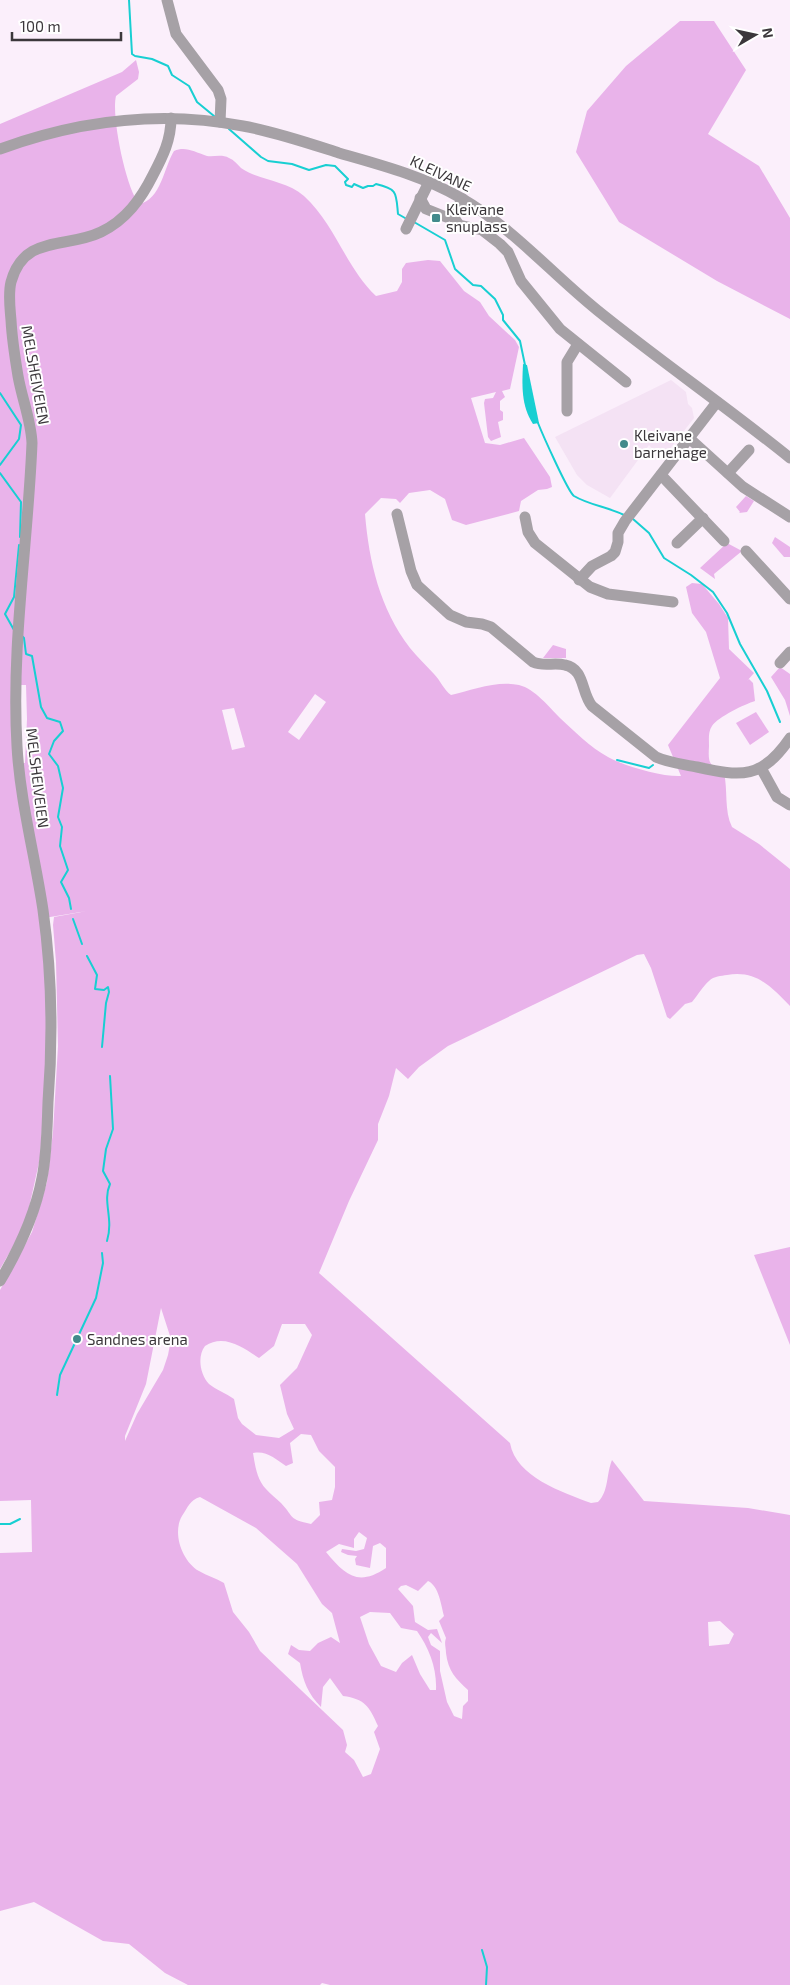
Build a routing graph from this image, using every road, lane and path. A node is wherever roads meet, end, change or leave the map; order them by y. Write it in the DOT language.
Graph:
graph roads {
  1 [pos="167,0"];
  2 [pos="170,118"];
  3 [pos="220,122"];
  4 [pos="0,149"];
  5 [pos="429,182"];
  6 [pos="420,198"];
  7 [pos="463,199"];
  8 [pos="452,215"];
  9 [pos="406,230"];
  10 [pos="578,344"];
  11 [pos="626,382"];
  12 [pos="717,402"];
  13 [pos="567,412"];
  14 [pos="689,438"];
  15 [pos="749,450"];
  16 [pos="790,458"];
  17 [pos="728,473"];
  18 [pos="661,475"];
  19 [pos="788,512"];
  20 [pos="397,514"];
  21 [pos="525,516"];
  22 [pos="703,518"];
  23 [pos="724,541"];
  24 [pos="678,543"];
  25 [pos="746,551"];
  26 [pos="579,580"];
  27 [pos="790,599"];
  28 [pos="674,602"];
  29 [pos="790,652"];
  30 [pos="780,663"];
  31 [pos="790,738"];
  32 [pos="761,768"];
  33 [pos="790,806"];
  34 [pos="0,1281"];
  1 -- 3 [label="street"];
  2 -- 3 [label="street, KLEIVANE"];
  2 -- 4 [label="street, KLEIVANE"];
  2 -- 34 [label="street, MELSHEIVEIEN"];
  3 -- 5 [label="street, KLEIVANE"];
  5 -- 6 [label="street"];
  5 -- 7 [label="street, KLEIVANE"];
  6 -- 8 [label="street"];
  6 -- 9 [label="street"];
  7 -- 8 [label="street"];
  7 -- 12 [label="street, KLEIVANE"];
  8 -- 10 [label="street"];
  10 -- 11 [label="street"];
  10 -- 13 [label="street"];
  12 -- 14 [label="street"];
  12 -- 16 [label="street, KLEIVANE"];
  14 -- 17 [label="street"];
  14 -- 18 [label="street"];
  15 -- 17 [label="street"];
  17 -- 19 [label="street"];
  18 -- 22 [label="street"];
  18 -- 26 [label="street"];
  20 -- 32 [label="street"];
  21 -- 26 [label="street"];
  22 -- 23 [label="street"];
  22 -- 24 [label="street"];
  25 -- 27 [label="street"];
  26 -- 28 [label="street"];
  29 -- 30 [label="street"];
  31 -- 32 [label="street"];
  32 -- 33 [label="street"];
}
